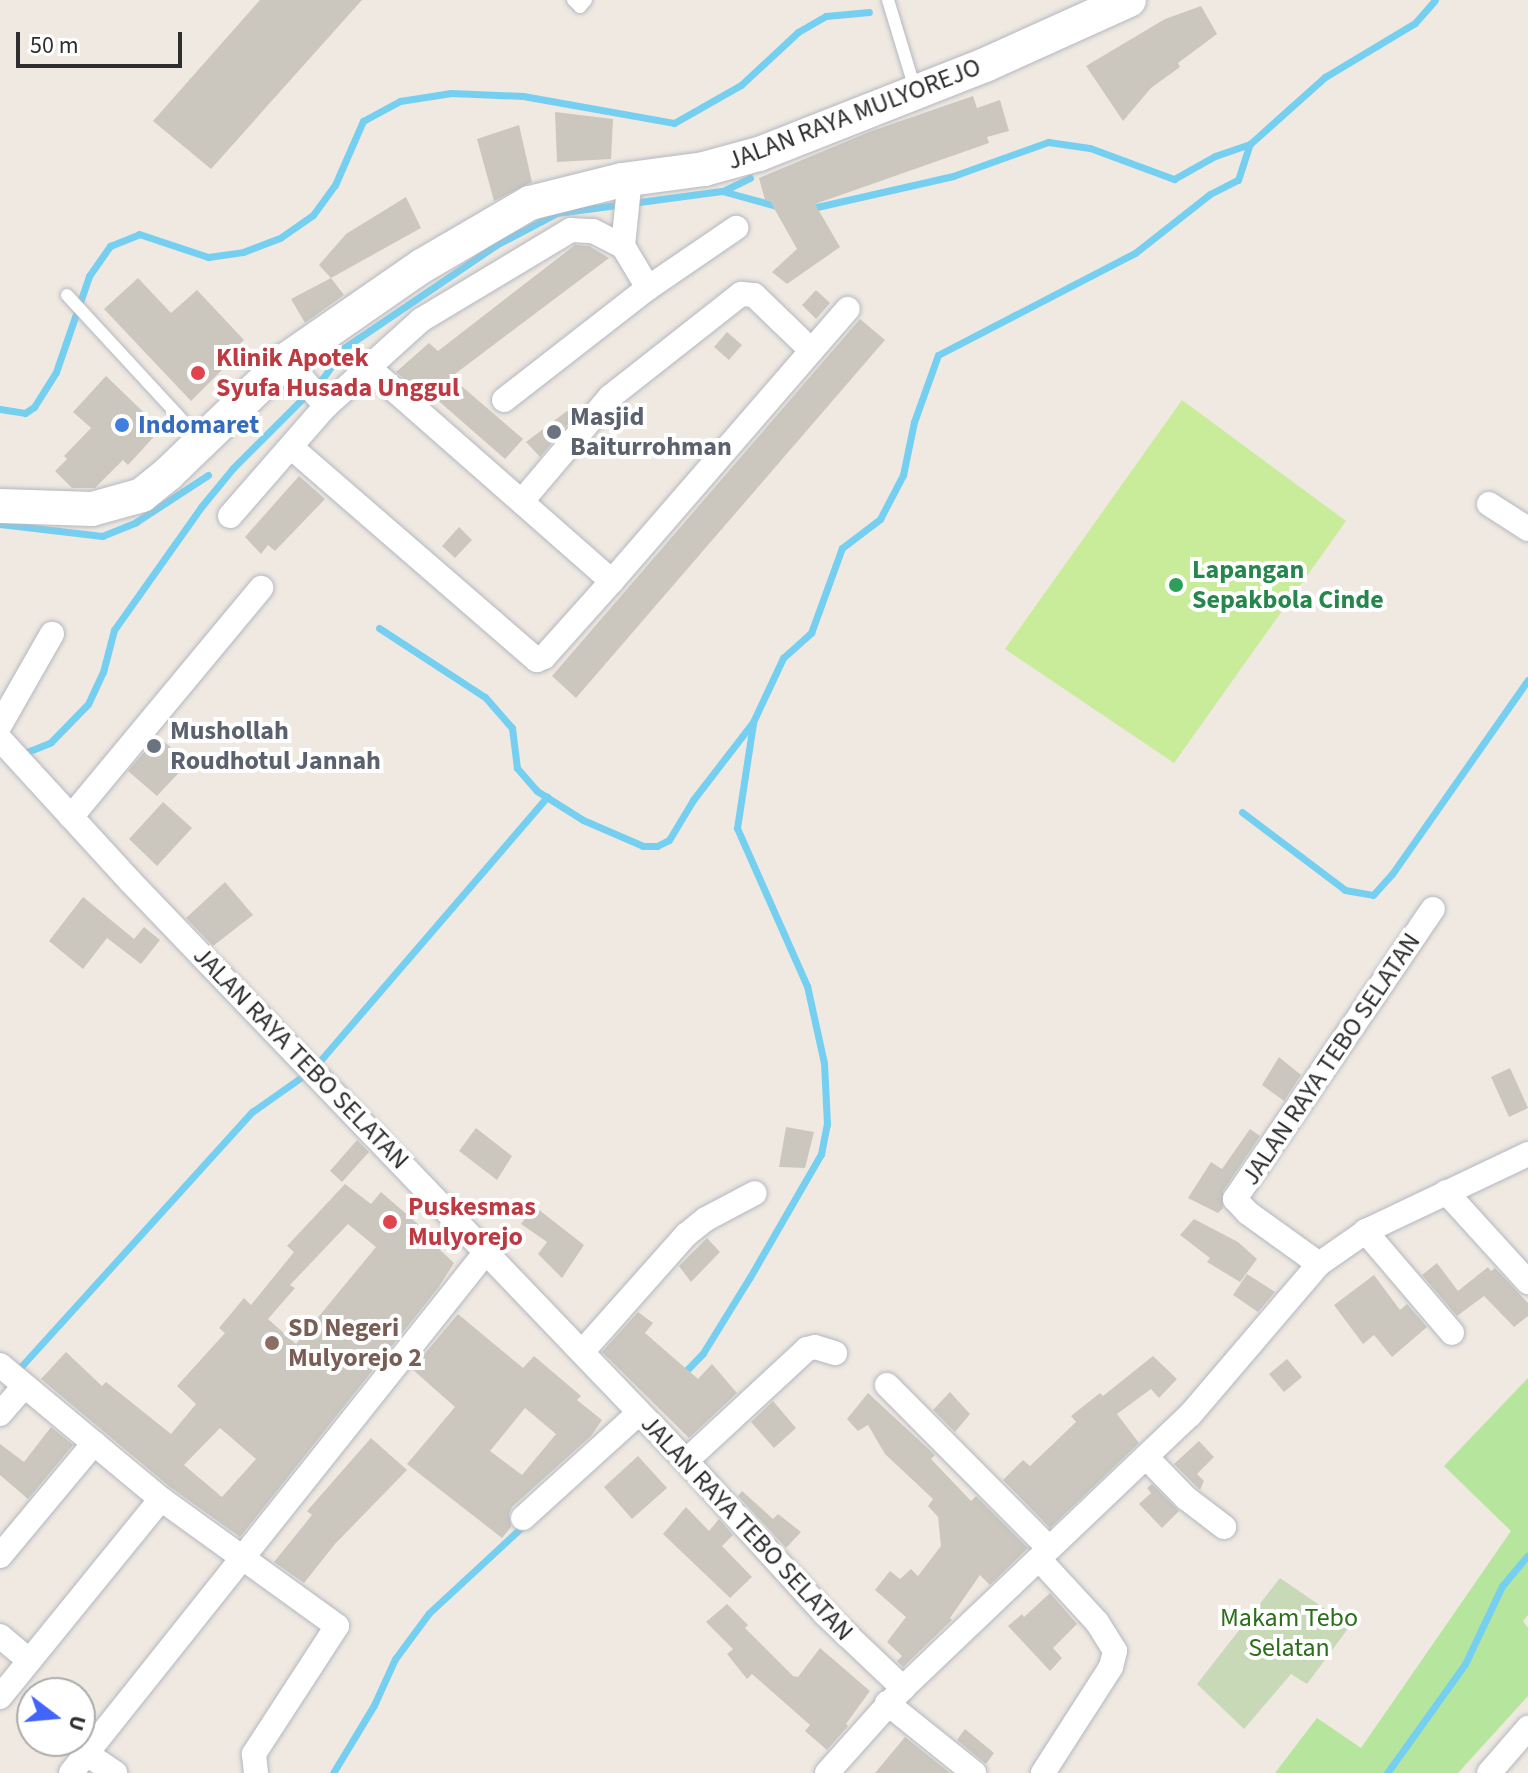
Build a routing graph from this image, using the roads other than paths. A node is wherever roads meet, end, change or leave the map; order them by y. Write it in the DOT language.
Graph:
graph roads {
  1 [pos="573,0"];
  2 [pos="586,0"];
  3 [pos="888,0"];
  4 [pos="1129,0"];
  5 [pos="916,93"];
  6 [pos="629,187"];
  7 [pos="736,228"];
  8 [pos="623,235"];
  9 [pos="648,288"];
  10 [pos="67,295"];
  11 [pos="848,309"];
  12 [pos="811,350"];
  13 [pos="367,366"];
  14 [pos="308,386"];
  15 [pos="504,400"];
  16 [pos="202,441"];
  17 [pos="292,448"];
  18 [pos="522,501"];
  19 [pos="1489,504"];
  20 [pos="0,506"];
  21 [pos="230,516"];
  22 [pos="1528,529"];
  23 [pos="612,581"];
  24 [pos="261,588"];
  25 [pos="52,634"];
  26 [pos="2,736"];
  27 [pos="71,817"];
  28 [pos="1433,909"];
  29 [pos="1527,1156"];
  30 [pos="1446,1192"];
  31 [pos="755,1193"];
  32 [pos="1365,1231"];
  33 [pos="486,1252"];
  34 [pos="1319,1264"];
  35 [pos="1528,1282"];
  36 [pos="1452,1333"];
  37 [pos="582,1352"];
  38 [pos="835,1353"];
  39 [pos="0,1365"];
  40 [pos="887,1385"];
  41 [pos="9,1396"];
  42 [pos="639,1413"];
  43 [pos="94,1443"];
  44 [pos="1146,1457"];
  45 [pos="686,1461"];
  46 [pos="161,1499"];
  47 [pos="523,1518"];
  48 [pos="1224,1527"];
  49 [pos="1044,1553"];
  50 [pos="0,1556"];
  51 [pos="242,1558"];
  52 [pos="0,1636"];
  53 [pos="29,1660"];
  54 [pos="895,1695"];
  55 [pos="0,1697"];
  56 [pos="1525,1738"];
  57 [pos="96,1743"];
  58 [pos="84,1757"];
  59 [pos="91,1757"];
  60 [pos="71,1773"];
  61 [pos="115,1773"];
  62 [pos="256,1773"];
  63 [pos="827,1773"];
  64 [pos="974,1773"];
  65 [pos="1043,1773"];
  66 [pos="1489,1773"];
  1 -- 2 [label="lane"];
  3 -- 5 [label="lane"];
  4 -- 5 [label="main road, JALAN RAYA MULYOREJO"];
  5 -- 6 [label="main road, JALAN RAYA MULYOREJO"];
  6 -- 8 [label="street"];
  6 -- 14 [label="main road, JALAN RAYA MULYOREJO"];
  7 -- 9 [label="street"];
  8 -- 9 [label="street"];
  8 -- 13 [label="street"];
  9 -- 15 [label="street"];
  10 -- 16 [label="lane"];
  11 -- 12 [label="street"];
  12 -- 18 [label="street"];
  12 -- 23 [label="street"];
  13 -- 14 [label="street"];
  13 -- 18 [label="street"];
  14 -- 16 [label="main road, JALAN RAYA MULYOREJO"];
  14 -- 17 [label="street"];
  16 -- 20 [label="main road, JALAN RAYA MULYOREJO"];
  17 -- 21 [label="street"];
  17 -- 23 [label="street"];
  18 -- 23 [label="street"];
  19 -- 22 [label="street"];
  24 -- 27 [label="street"];
  25 -- 26 [label="street"];
  26 -- 27 [label="street, JALAN RAYA TEBO SELATAN"];
  27 -- 33 [label="street, JALAN RAYA TEBO SELATAN"];
  28 -- 34 [label="street, JALAN RAYA TEBO SELATAN"];
  29 -- 30 [label="street"];
  30 -- 32 [label="street"];
  30 -- 35 [label="street"];
  31 -- 37 [label="street"];
  32 -- 34 [label="street"];
  32 -- 36 [label="street"];
  33 -- 37 [label="street, JALAN RAYA TEBO SELATAN"];
  33 -- 51 [label="street"];
  34 -- 44 [label="street"];
  37 -- 42 [label="street, JALAN RAYA TEBO SELATAN"];
  38 -- 45 [label="street"];
  39 -- 41 [label="street"];
  40 -- 49 [label="street"];
  41 -- 43 [label="street"];
  42 -- 45 [label="street, JALAN RAYA TEBO SELATAN"];
  42 -- 47 [label="street"];
  43 -- 46 [label="street"];
  43 -- 50 [label="street"];
  44 -- 48 [label="street"];
  44 -- 49 [label="street"];
  45 -- 54 [label="street, JALAN RAYA TEBO SELATAN"];
  46 -- 51 [label="street"];
  46 -- 53 [label="street"];
  49 -- 54 [label="street"];
  49 -- 65 [label="street"];
  51 -- 57 [label="street"];
  51 -- 62 [label="street"];
  52 -- 53 [label="street"];
  53 -- 55 [label="street"];
  54 -- 63 [label="street"];
  54 -- 64 [label="street, JALAN RAYA TEBO SELATAN"];
  56 -- 66 [label="street"];
  58 -- 60 [label="street"];
  59 -- 61 [label="street"];
}
